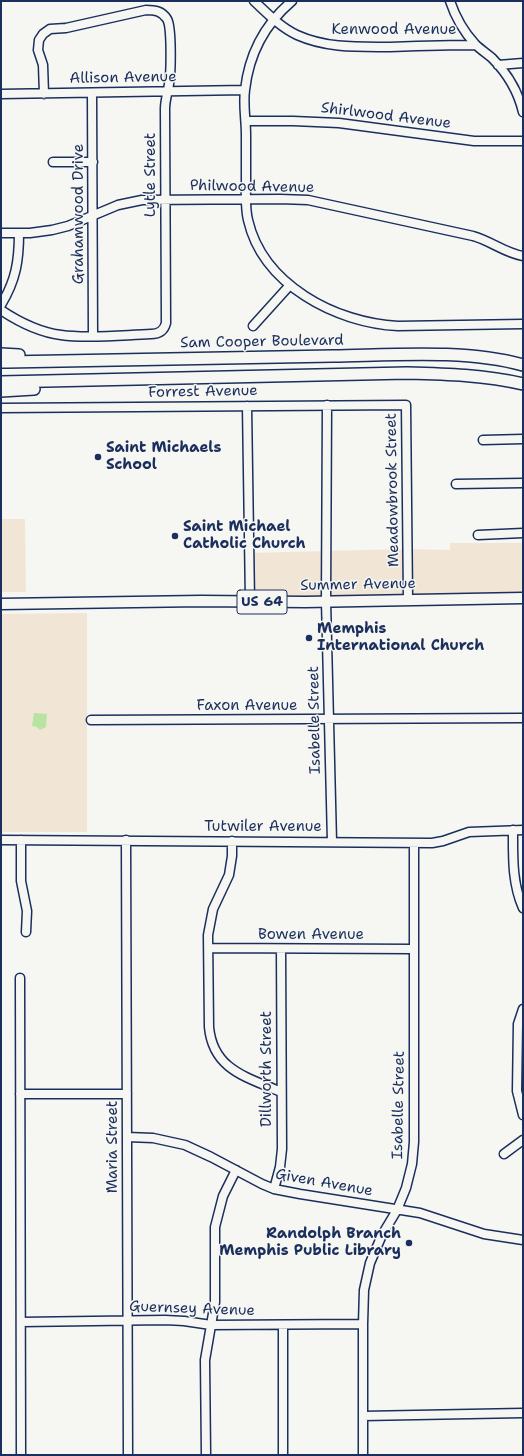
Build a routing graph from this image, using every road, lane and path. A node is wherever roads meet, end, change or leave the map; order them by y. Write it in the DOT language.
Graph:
graph roads {
  1 [pos="254,1"];
  2 [pos="292,1"];
  3 [pos="450,1"];
  4 [pos="274,19"];
  5 [pos="476,45"];
  6 [pos="523,63"];
  7 [pos="498,65"];
  8 [pos="167,90"];
  9 [pos="245,90"];
  10 [pos="92,93"];
  11 [pos="1,94"];
  12 [pos="44,94"];
  13 [pos="523,112"];
  14 [pos="246,121"];
  15 [pos="523,141"];
  16 [pos="53,162"];
  17 [pos="93,162"];
  18 [pos="166,199"];
  19 [pos="246,199"];
  20 [pos="92,216"];
  21 [pos="1,233"];
  22 [pos="20,233"];
  23 [pos="523,256"];
  24 [pos="290,285"];
  25 [pos="1,305"];
  26 [pos="1,310"];
  27 [pos="523,324"];
  28 [pos="253,326"];
  29 [pos="94,336"];
  30 [pos="1,354"];
  31 [pos="69,361"];
  32 [pos="1,362"];
  33 [pos="523,365"];
  34 [pos="217,378"];
  35 [pos="1,382"];
  36 [pos="523,384"];
  37 [pos="1,391"];
  38 [pos="327,405"];
  39 [pos="406,405"];
  40 [pos="247,406"];
  41 [pos="1,408"];
  42 [pos="523,439"];
  43 [pos="484,440"];
  44 [pos="523,483"];
  45 [pos="456,484"];
  46 [pos="523,533"];
  47 [pos="478,535"];
  48 [pos="523,598"];
  49 [pos="408,599"];
  50 [pos="326,601"];
  51 [pos="250,602"];
  52 [pos="1,604"];
  53 [pos="523,718"];
  54 [pos="90,720"];
  55 [pos="329,720"];
  56 [pos="513,830"];
  57 [pos="523,830"];
  58 [pos="1,840"];
  59 [pos="21,840"];
  60 [pos="126,840"];
  61 [pos="232,841"];
  62 [pos="332,842"];
  63 [pos="414,842"];
  64 [pos="523,908"];
  65 [pos="26,932"];
  66 [pos="209,948"];
  67 [pos="281,949"];
  68 [pos="413,949"];
  69 [pos="20,978"];
  70 [pos="523,1009"];
  71 [pos="281,1092"];
  72 [pos="20,1094"];
  73 [pos="127,1094"];
  74 [pos="523,1115"];
  75 [pos="127,1137"];
  76 [pos="523,1140"];
  77 [pos="504,1154"];
  78 [pos="236,1170"];
  79 [pos="274,1189"];
  80 [pos="397,1210"];
  81 [pos="523,1240"];
  82 [pos="128,1320"];
  83 [pos="21,1322"];
  84 [pos="363,1324"];
  85 [pos="211,1325"];
  86 [pos="283,1325"];
  87 [pos="523,1413"];
  88 [pos="363,1416"];
  89 [pos="21,1455"];
  90 [pos="128,1455"];
  91 [pos="206,1455"];
  92 [pos="283,1455"];
  93 [pos="363,1455"];
  1 -- 4 [label="street, Kenwood Avenue"];
  2 -- 4 [label="street"];
  3 -- 5 [label="street"];
  4 -- 5 [label="street, Kenwood Avenue"];
  4 -- 9 [label="street"];
  5 -- 7 [label="street"];
  6 -- 7 [label="street"];
  7 -- 13 [label="street"];
  8 -- 9 [label="street, Allison Avenue"];
  8 -- 10 [label="street, Allison Avenue"];
  8 -- 12 [label="street, Lytle Street"];
  8 -- 18 [label="street, Lytle Street"];
  9 -- 14 [label="street"];
  10 -- 12 [label="street, Allison Avenue"];
  10 -- 17 [label="street, Grahamwood Drive"];
  11 -- 12 [label="street, Allison Avenue"];
  14 -- 15 [label="street, Shirlwood Avenue"];
  14 -- 19 [label="street"];
  16 -- 17 [label="street"];
  17 -- 20 [label="street, Grahamwood Drive"];
  18 -- 19 [label="street, Philwood Avenue"];
  18 -- 20 [label="street, Philwood Avenue"];
  18 -- 29 [label="street, Lytle Street"];
  19 -- 23 [label="street, Philwood Avenue"];
  19 -- 24 [label="street"];
  20 -- 22 [label="street, Philwood Avenue"];
  20 -- 29 [label="street, Grahamwood Drive"];
  21 -- 22 [label="street, Philwood Avenue"];
  22 -- 25 [label="street"];
  24 -- 27 [label="street"];
  24 -- 28 [label="street"];
  26 -- 29 [label="street"];
  30 -- 31 [label="highway"];
  31 -- 32 [label="highway, Sam Cooper Boulevard"];
  31 -- 33 [label="highway, Sam Cooper Boulevard"];
  34 -- 35 [label="highway"];
  34 -- 36 [label="highway"];
  34 -- 37 [label="highway"];
  38 -- 39 [label="street, Forrest Avenue"];
  38 -- 40 [label="street, Forrest Avenue"];
  38 -- 50 [label="street, Isabelle Street"];
  39 -- 49 [label="street, Meadowbrook Street"];
  40 -- 41 [label="street, Forrest Avenue"];
  40 -- 51 [label="street"];
  42 -- 43 [label="street"];
  44 -- 45 [label="street"];
  46 -- 47 [label="street"];
  48 -- 49 [label="main road, Summer Avenue / US 64"];
  49 -- 50 [label="main road, Summer Avenue / US 64"];
  50 -- 51 [label="main road, Summer Avenue / US 64"];
  50 -- 55 [label="street, Isabelle Street"];
  51 -- 52 [label="main road, Summer Avenue / US 64"];
  53 -- 55 [label="street, Faxon Avenue"];
  54 -- 55 [label="street, Faxon Avenue"];
  55 -- 62 [label="street, Isabelle Street"];
  56 -- 57 [label="street, Tutwiler Avenue"];
  56 -- 63 [label="street, Tutwiler Avenue"];
  56 -- 64 [label="street"];
  58 -- 59 [label="street, Tutwiler Avenue"];
  59 -- 60 [label="street, Tutwiler Avenue"];
  59 -- 65 [label="street"];
  60 -- 61 [label="street, Tutwiler Avenue"];
  60 -- 73 [label="street, Maria Street"];
  61 -- 62 [label="street, Tutwiler Avenue"];
  61 -- 66 [label="street"];
  62 -- 63 [label="street, Tutwiler Avenue"];
  63 -- 68 [label="street, Isabelle Street"];
  66 -- 67 [label="street, Bowen Avenue"];
  66 -- 71 [label="street"];
  67 -- 68 [label="street, Bowen Avenue"];
  67 -- 71 [label="street, Dillworth Street"];
  68 -- 80 [label="street, Isabelle Street"];
  69 -- 72 [label="street"];
  70 -- 74 [label="street"];
  71 -- 79 [label="street, Dillworth Street"];
  72 -- 73 [label="street"];
  72 -- 83 [label="street"];
  73 -- 75 [label="street, Maria Street"];
  75 -- 78 [label="street, Given Avenue"];
  75 -- 82 [label="street, Maria Street"];
  76 -- 77 [label="street"];
  78 -- 79 [label="street, Given Avenue"];
  78 -- 85 [label="street"];
  79 -- 80 [label="street, Given Avenue"];
  80 -- 81 [label="street, Given Avenue"];
  80 -- 84 [label="street, Isabelle Street"];
  82 -- 83 [label="street, Guernsey Avenue"];
  82 -- 85 [label="street, Guernsey Avenue"];
  82 -- 90 [label="street, Maria Street"];
  83 -- 89 [label="street"];
  84 -- 86 [label="street, Guernsey Avenue"];
  84 -- 88 [label="street, Isabelle Street"];
  85 -- 86 [label="street, Guernsey Avenue"];
  85 -- 91 [label="street"];
  86 -- 92 [label="street"];
  87 -- 88 [label="street"];
  88 -- 93 [label="street, Isabelle Street"];
}
